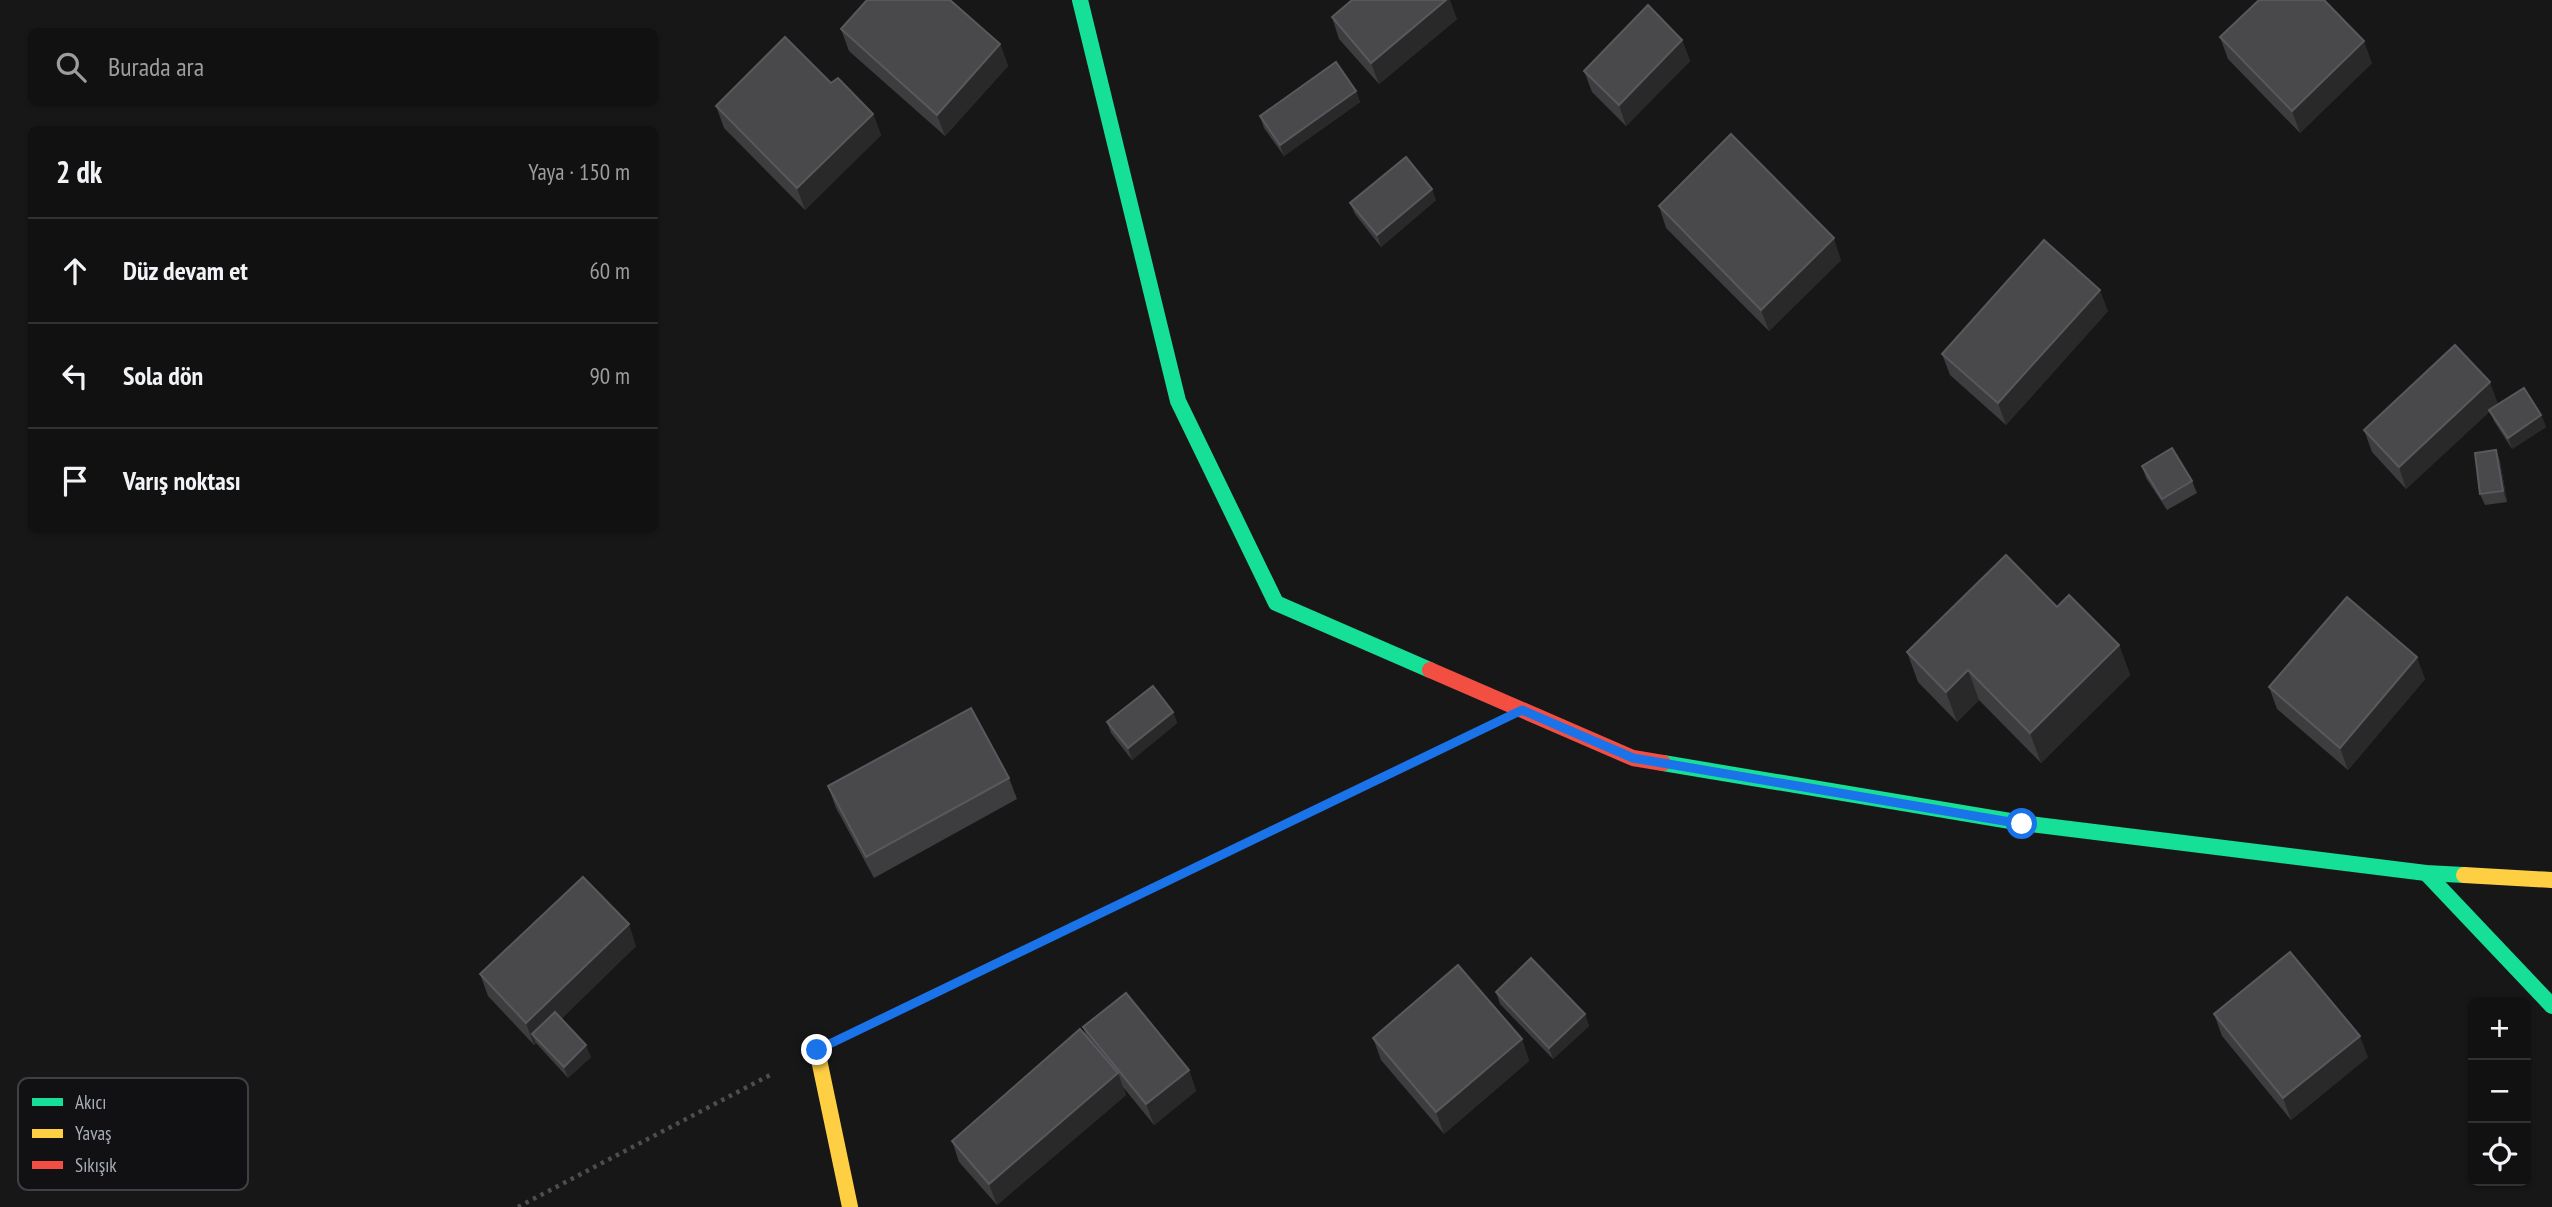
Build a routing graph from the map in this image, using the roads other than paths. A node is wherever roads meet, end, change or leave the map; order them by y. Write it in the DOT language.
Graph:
graph roads {
  1 [pos="1080,0"];
  2 [pos="2426,873"];
  3 [pos="2552,880"];
  4 [pos="2552,1006"];
  5 [pos="817,1050"];
  6 [pos="849,1207"];
  1 -- 2 [label="street"];
  2 -- 3 [label="street"];
  2 -- 4 [label="street"];
  5 -- 6 [label="street"];
}
